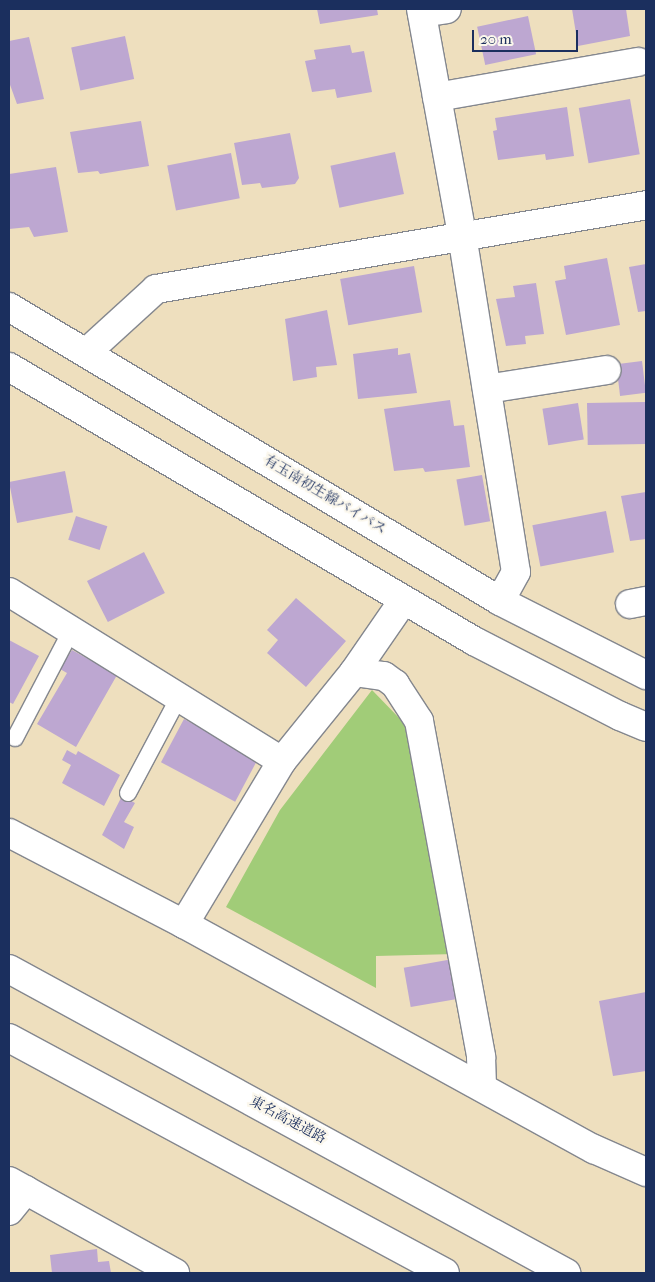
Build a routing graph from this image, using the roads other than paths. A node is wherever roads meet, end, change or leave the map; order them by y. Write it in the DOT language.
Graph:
graph roads {
  1 [pos="430,10"];
  2 [pos="638,62"];
  3 [pos="437,96"];
  4 [pos="646,205"];
  5 [pos="462,235"];
  6 [pos="9,307"];
  7 [pos="87,352"];
  8 [pos="9,368"];
  9 [pos="607,370"];
  10 [pos="487,389"];
  11 [pos="9,592"];
  12 [pos="403,601"];
  13 [pos="500,601"];
  14 [pos="71,631"];
  15 [pos="354,672"];
  16 [pos="646,675"];
  17 [pos="179,698"];
  18 [pos="646,727"];
  19 [pos="15,738"];
  20 [pos="282,761"];
  21 [pos="128,793"];
  22 [pos="9,833"];
  23 [pos="184,924"];
  24 [pos="9,969"];
  25 [pos="9,1038"];
  26 [pos="482,1087"];
  27 [pos="646,1172"];
  28 [pos="17,1186"];
  29 [pos="9,1211"];
  30 [pos="175,1273"];
  31 [pos="445,1273"];
  32 [pos="566,1273"];
  1 -- 3 [label="main road"];
  2 -- 3 [label="main road"];
  3 -- 5 [label="main road"];
  4 -- 5 [label="main road"];
  5 -- 7 [label="main road"];
  5 -- 10 [label="main road"];
  6 -- 7 [label="main road, 有玉南初生線バイパス"];
  7 -- 13 [label="main road, 有玉南初生線バイパス"];
  8 -- 12 [label="main road"];
  9 -- 10 [label="main road"];
  10 -- 13 [label="main road"];
  11 -- 14 [label="main road"];
  12 -- 15 [label="main road"];
  12 -- 18 [label="main road"];
  13 -- 16 [label="main road, 有玉南初生線バイパス"];
  14 -- 17 [label="main road"];
  14 -- 19 [label="lane"];
  15 -- 20 [label="main road"];
  15 -- 26 [label="main road"];
  17 -- 20 [label="main road"];
  17 -- 21 [label="lane"];
  20 -- 23 [label="main road"];
  22 -- 23 [label="main road"];
  23 -- 26 [label="main road"];
  24 -- 32 [label="main road, 東名高速道路"];
  25 -- 31 [label="main road"];
  26 -- 27 [label="main road"];
  28 -- 29 [label="main road"];
  28 -- 30 [label="main road"];
}
